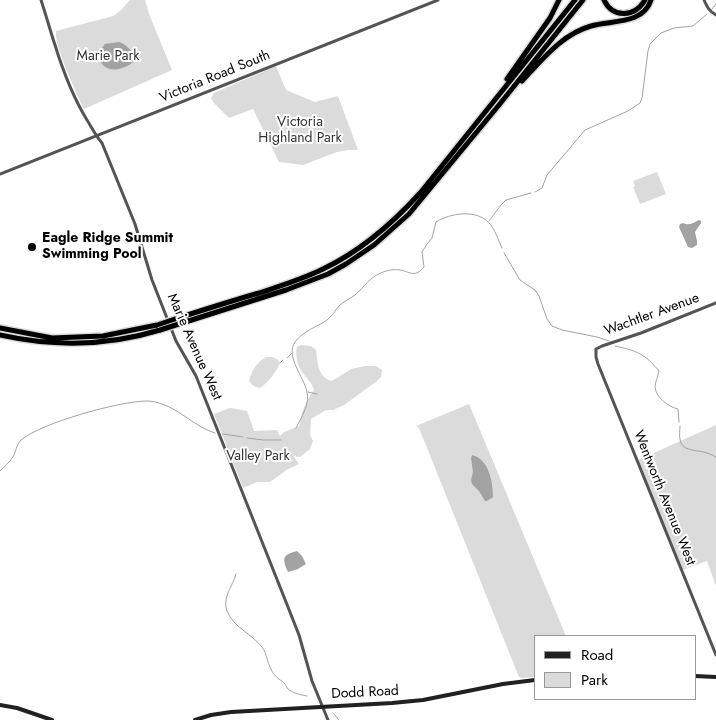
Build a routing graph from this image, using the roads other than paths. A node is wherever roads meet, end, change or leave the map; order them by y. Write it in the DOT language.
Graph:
graph roads {
  1 [pos="40,0"];
  2 [pos="438,0"];
  3 [pos="559,0"];
  4 [pos="575,0"];
  5 [pos="583,0"];
  6 [pos="604,0"];
  7 [pos="645,0"];
  8 [pos="651,0"];
  9 [pos="704,0"];
  10 [pos="716,15"];
  11 [pos="499,105"];
  12 [pos="490,106"];
  13 [pos="95,135"];
  14 [pos="0,174"];
  15 [pos="716,303"];
  16 [pos="0,328"];
  17 [pos="0,335"];
  18 [pos="596,349"];
  19 [pos="716,655"];
  20 [pos="696,676"];
  21 [pos="716,677"];
  22 [pos="534,680"];
  23 [pos="0,705"];
  24 [pos="322,707"];
  25 [pos="52,720"];
  26 [pos="195,720"];
  27 [pos="328,720"];
  1 -- 13 [label="street, Marie Avenue West"];
  2 -- 13 [label="street, Victoria Road South"];
  3 -- 12 [label="highway"];
  4 -- 12 [label="highway"];
  5 -- 11 [label="highway"];
  6 -- 7 [label="highway"];
  8 -- 11 [label="highway"];
  9 -- 10 [label="street"];
  11 -- 17 [label="highway, bridge"];
  12 -- 16 [label="highway, bridge"];
  13 -- 14 [label="street, Victoria Road South"];
  13 -- 24 [label="street, Marie Avenue West"];
  15 -- 18 [label="street, Wachtler Avenue"];
  18 -- 19 [label="street, Wentworth Avenue West"];
  20 -- 21 [label="main road"];
  22 -- 24 [label="main road, Dodd Road"];
  23 -- 25 [label="main road"];
  24 -- 26 [label="main road, Dodd Road"];
  24 -- 27 [label="street, Marie Avenue West"];
}
